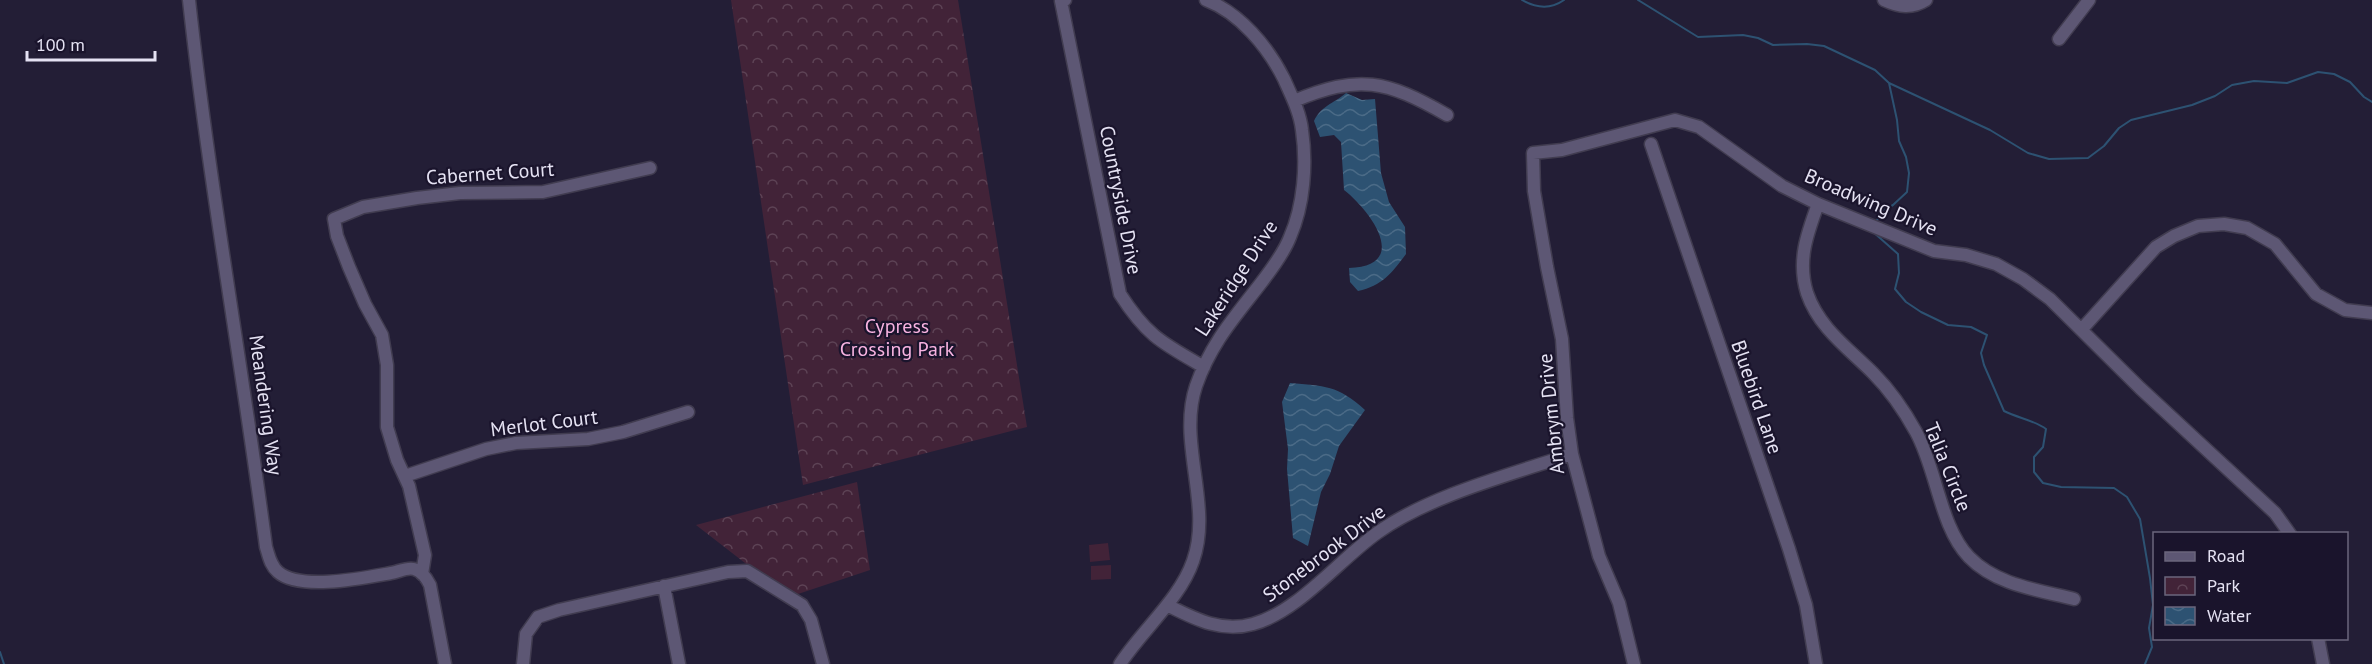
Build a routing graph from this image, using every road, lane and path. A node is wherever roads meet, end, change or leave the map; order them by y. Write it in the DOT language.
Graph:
graph roads {
  1 [pos="189,0"];
  2 [pos="1063,0"];
  3 [pos="1206,0"];
  4 [pos="1884,0"];
  5 [pos="1926,0"];
  6 [pos="2089,0"];
  7 [pos="2059,39"];
  8 [pos="1294,101"];
  9 [pos="1447,115"];
  10 [pos="1651,144"];
  11 [pos="1533,153"];
  12 [pos="650,168"];
  13 [pos="1818,204"];
  14 [pos="2372,313"];
  15 [pos="2082,329"];
  16 [pos="1204,367"];
  17 [pos="688,412"];
  18 [pos="1572,454"];
  19 [pos="405,476"];
  20 [pos="2289,532"];
  21 [pos="422,574"];
  22 [pos="664,586"];
  23 [pos="2074,599"];
  24 [pos="1167,605"];
  25 [pos="2318,640"];
  26 [pos="1122,663"];
  27 [pos="445,664"];
  28 [pos="523,664"];
  29 [pos="679,664"];
  30 [pos="823,664"];
  31 [pos="1634,664"];
  32 [pos="1816,664"];
  33 [pos="2323,664"];
  1 -- 21 [label="street, Meandering Way"];
  2 -- 16 [label="street, Countryside Drive"];
  3 -- 8 [label="street, Lakeridge Drive"];
  4 -- 5 [label="street"];
  6 -- 7 [label="street"];
  8 -- 9 [label="street"];
  8 -- 16 [label="street, Lakeridge Drive"];
  10 -- 32 [label="street, Bluebird Lane"];
  11 -- 13 [label="street, Broadwing Drive"];
  11 -- 18 [label="street, Ambrym Drive"];
  12 -- 19 [label="street, Cabernet Court"];
  13 -- 15 [label="street, Broadwing Drive"];
  13 -- 23 [label="street, Talia Circle"];
  14 -- 15 [label="street"];
  15 -- 20 [label="street, Broadwing Drive"];
  16 -- 24 [label="street, Lakeridge Drive"];
  17 -- 19 [label="street, Merlot Court"];
  18 -- 24 [label="street, Stonebrook Drive"];
  18 -- 31 [label="street, Ambrym Drive"];
  19 -- 21 [label="street"];
  21 -- 27 [label="street"];
  22 -- 28 [label="street"];
  22 -- 29 [label="street"];
  22 -- 30 [label="street"];
  24 -- 26 [label="street, Lakeridge Drive"];
  25 -- 33 [label="street"];
}
